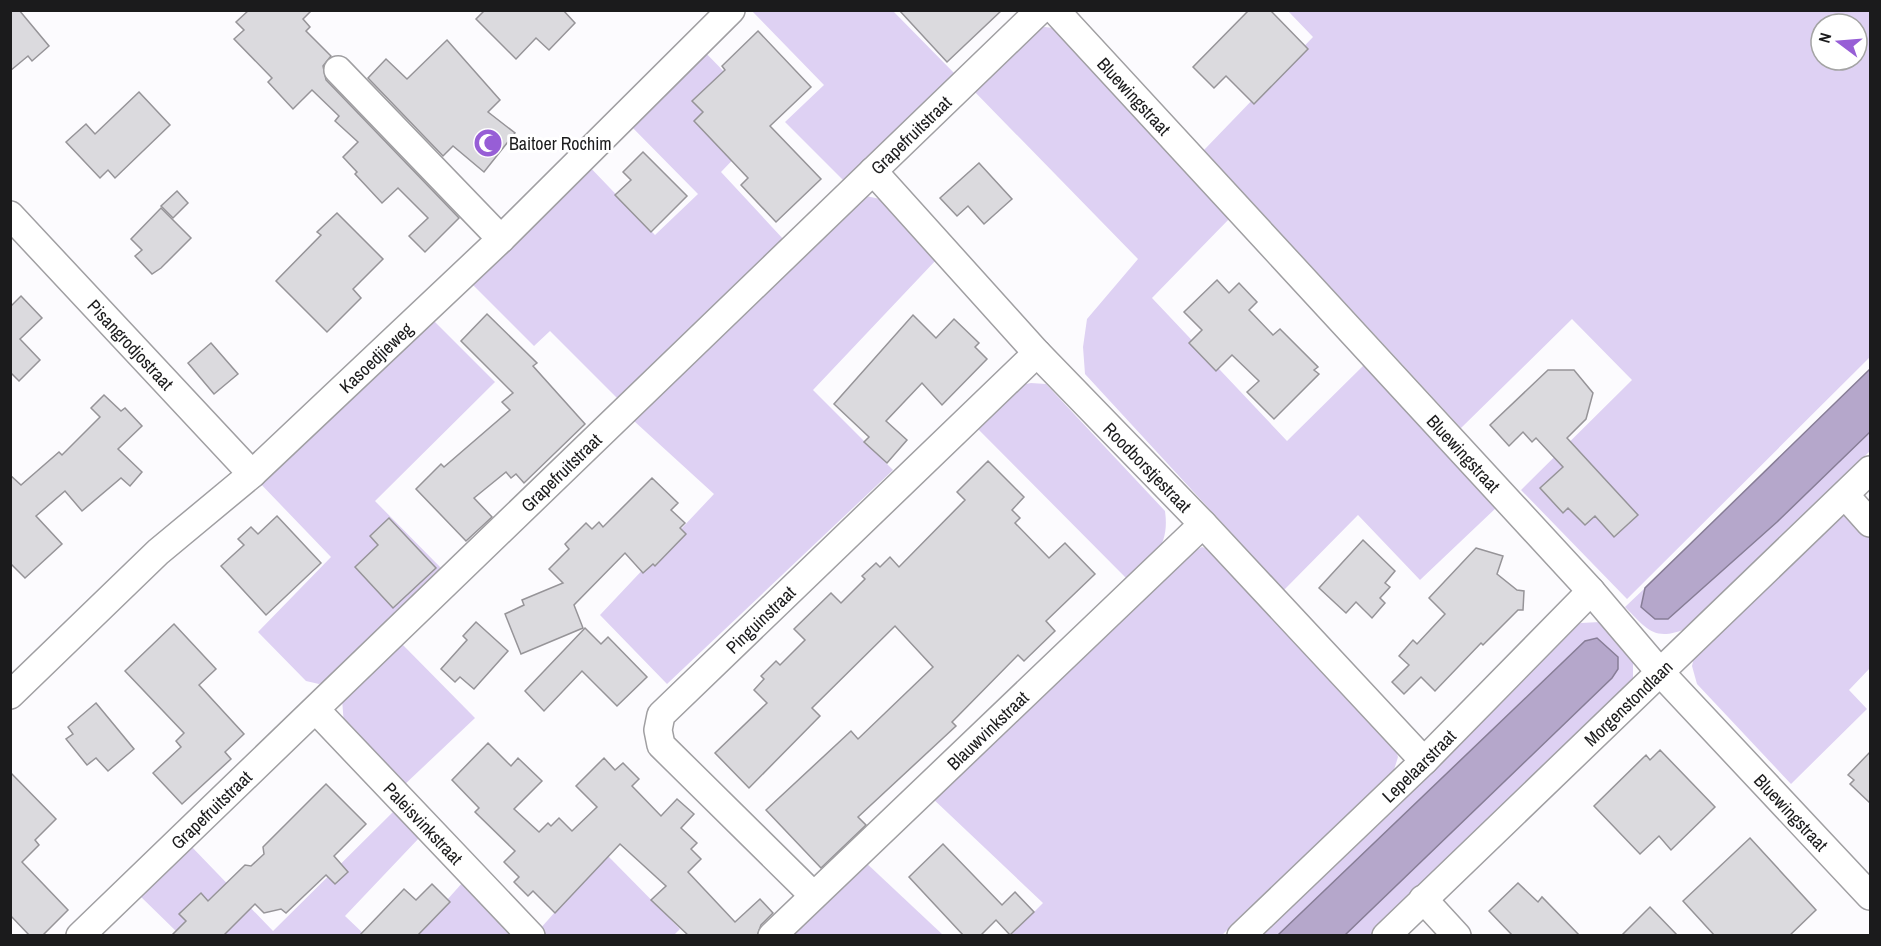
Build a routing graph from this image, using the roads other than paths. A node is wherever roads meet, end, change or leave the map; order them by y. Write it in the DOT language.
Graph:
graph roads {
  1 [pos="731,10"];
  2 [pos="1040,10"];
  3 [pos="1055,10"];
  4 [pos="338,70"];
  5 [pos="873,171"];
  6 [pos="10,214"];
  7 [pos="501,239"];
  8 [pos="1037,353"];
  9 [pos="1870,470"];
  10 [pos="252,474"];
  11 [pos="1845,495"];
  12 [pos="1870,523"];
  13 [pos="1203,525"];
  14 [pos="1591,591"];
  15 [pos="1659,671"];
  16 [pos="10,694"];
  17 [pos="316,710"];
  18 [pos="1424,761"];
  19 [pos="813,895"];
  20 [pos="1870,896"];
  21 [pos="1423,899"];
  22 [pos="80,936"];
  23 [pos="531,936"];
  24 [pos="772,936"];
  25 [pos="1241,936"];
  26 [pos="1386,936"];
  27 [pos="1457,936"];
  1 -- 7 [label="street, Kasoedjieweg"];
  2 -- 5 [label="street, Grapefruitstraat"];
  3 -- 14 [label="street, Bluewingstraat"];
  4 -- 7 [label="street"];
  5 -- 8 [label="street, Roodborstjestraat"];
  5 -- 17 [label="street, Grapefruitstraat"];
  6 -- 10 [label="street, Pisangrodjostraat"];
  7 -- 10 [label="street, Kasoedjieweg"];
  8 -- 13 [label="street, Roodborstjestraat"];
  8 -- 19 [label="street, Pinguinstraat"];
  9 -- 11 [label="street, Morgenstondlaan"];
  10 -- 16 [label="street, Kasoedjieweg"];
  11 -- 12 [label="street"];
  11 -- 15 [label="street, Morgenstondlaan"];
  13 -- 18 [label="street, Roodborstjestraat"];
  13 -- 19 [label="street, Blauwvinkstraat"];
  14 -- 15 [label="street, Bluewingstraat"];
  14 -- 18 [label="street, Lepelaarstraat"];
  15 -- 20 [label="street, Bluewingstraat"];
  15 -- 21 [label="street, Morgenstondlaan"];
  17 -- 22 [label="street, Grapefruitstraat"];
  17 -- 23 [label="street, Paleisvinkstraat"];
  18 -- 25 [label="street, Lepelaarstraat"];
  19 -- 24 [label="street, Blauwvinkstraat"];
  21 -- 26 [label="street, Morgenstondlaan"];
  21 -- 27 [label="street"];
}
